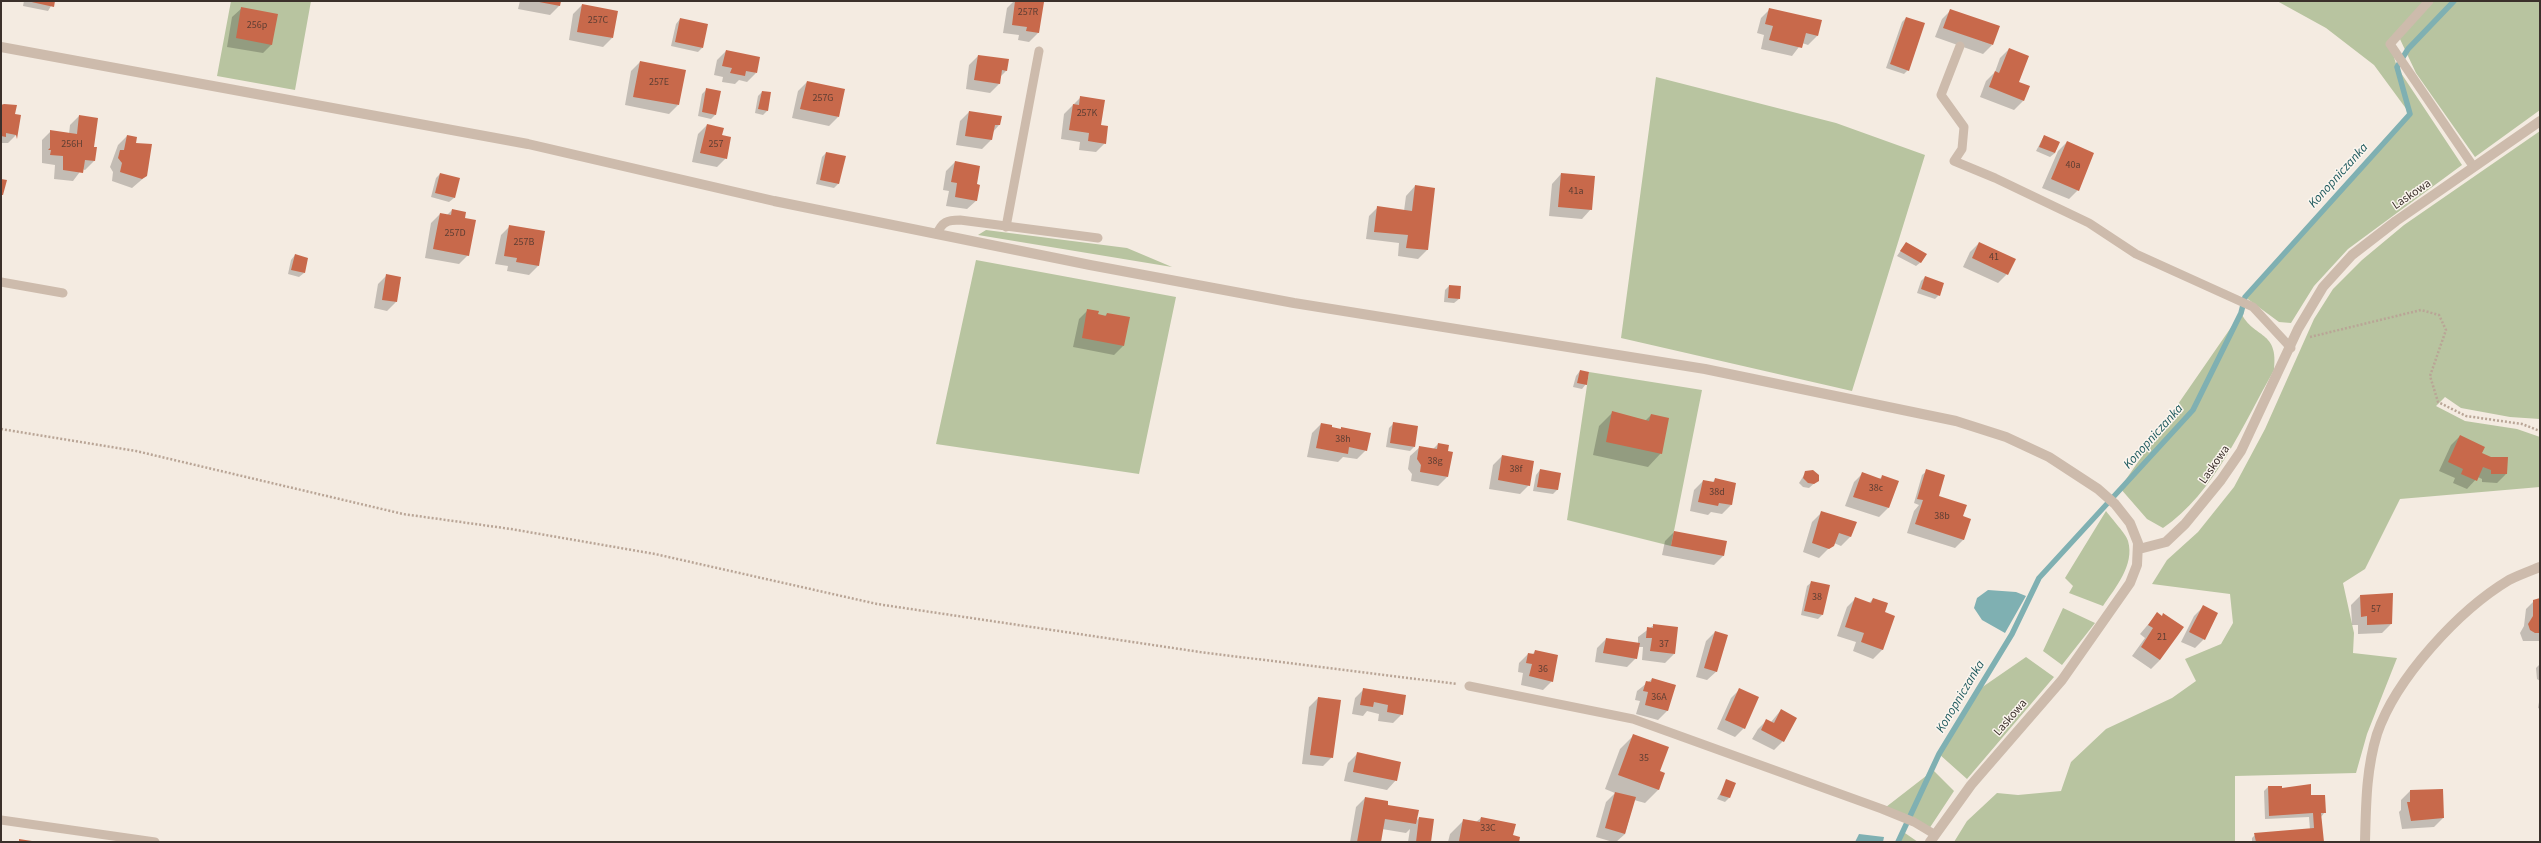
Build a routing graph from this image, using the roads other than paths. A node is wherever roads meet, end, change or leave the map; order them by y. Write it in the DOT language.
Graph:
graph roads {
  1 [pos="2429,1"];
  2 [pos="1960,46"];
  3 [pos="1,47"];
  4 [pos="1039,51"];
  5 [pos="2540,121"];
  6 [pos="2473,166"];
  7 [pos="1006,227"];
  8 [pos="937,234"];
  9 [pos="1098,238"];
  10 [pos="1,282"];
  11 [pos="63,293"];
  12 [pos="2291,348"];
  13 [pos="2139,549"];
  14 [pos="2540,568"];
  15 [pos="1469,686"];
  16 [pos="1,820"];
  17 [pos="1932,838"];
  18 [pos="155,842"];
  19 [pos="2365,842"];
  1 -- 6 [label="lane"];
  2 -- 12 [label="lane"];
  3 -- 8 [label="street"];
  4 -- 7 [label="lane"];
  5 -- 6 [label="street, Laskowa"];
  6 -- 12 [label="street, Laskowa"];
  7 -- 8 [label="lane"];
  7 -- 9 [label="lane"];
  8 -- 13 [label="street"];
  10 -- 11 [label="lane"];
  12 -- 13 [label="street, Laskowa"];
  13 -- 17 [label="street, Laskowa"];
  14 -- 19 [label="street"];
  15 -- 17 [label="lane"];
  16 -- 18 [label="lane"];
}
